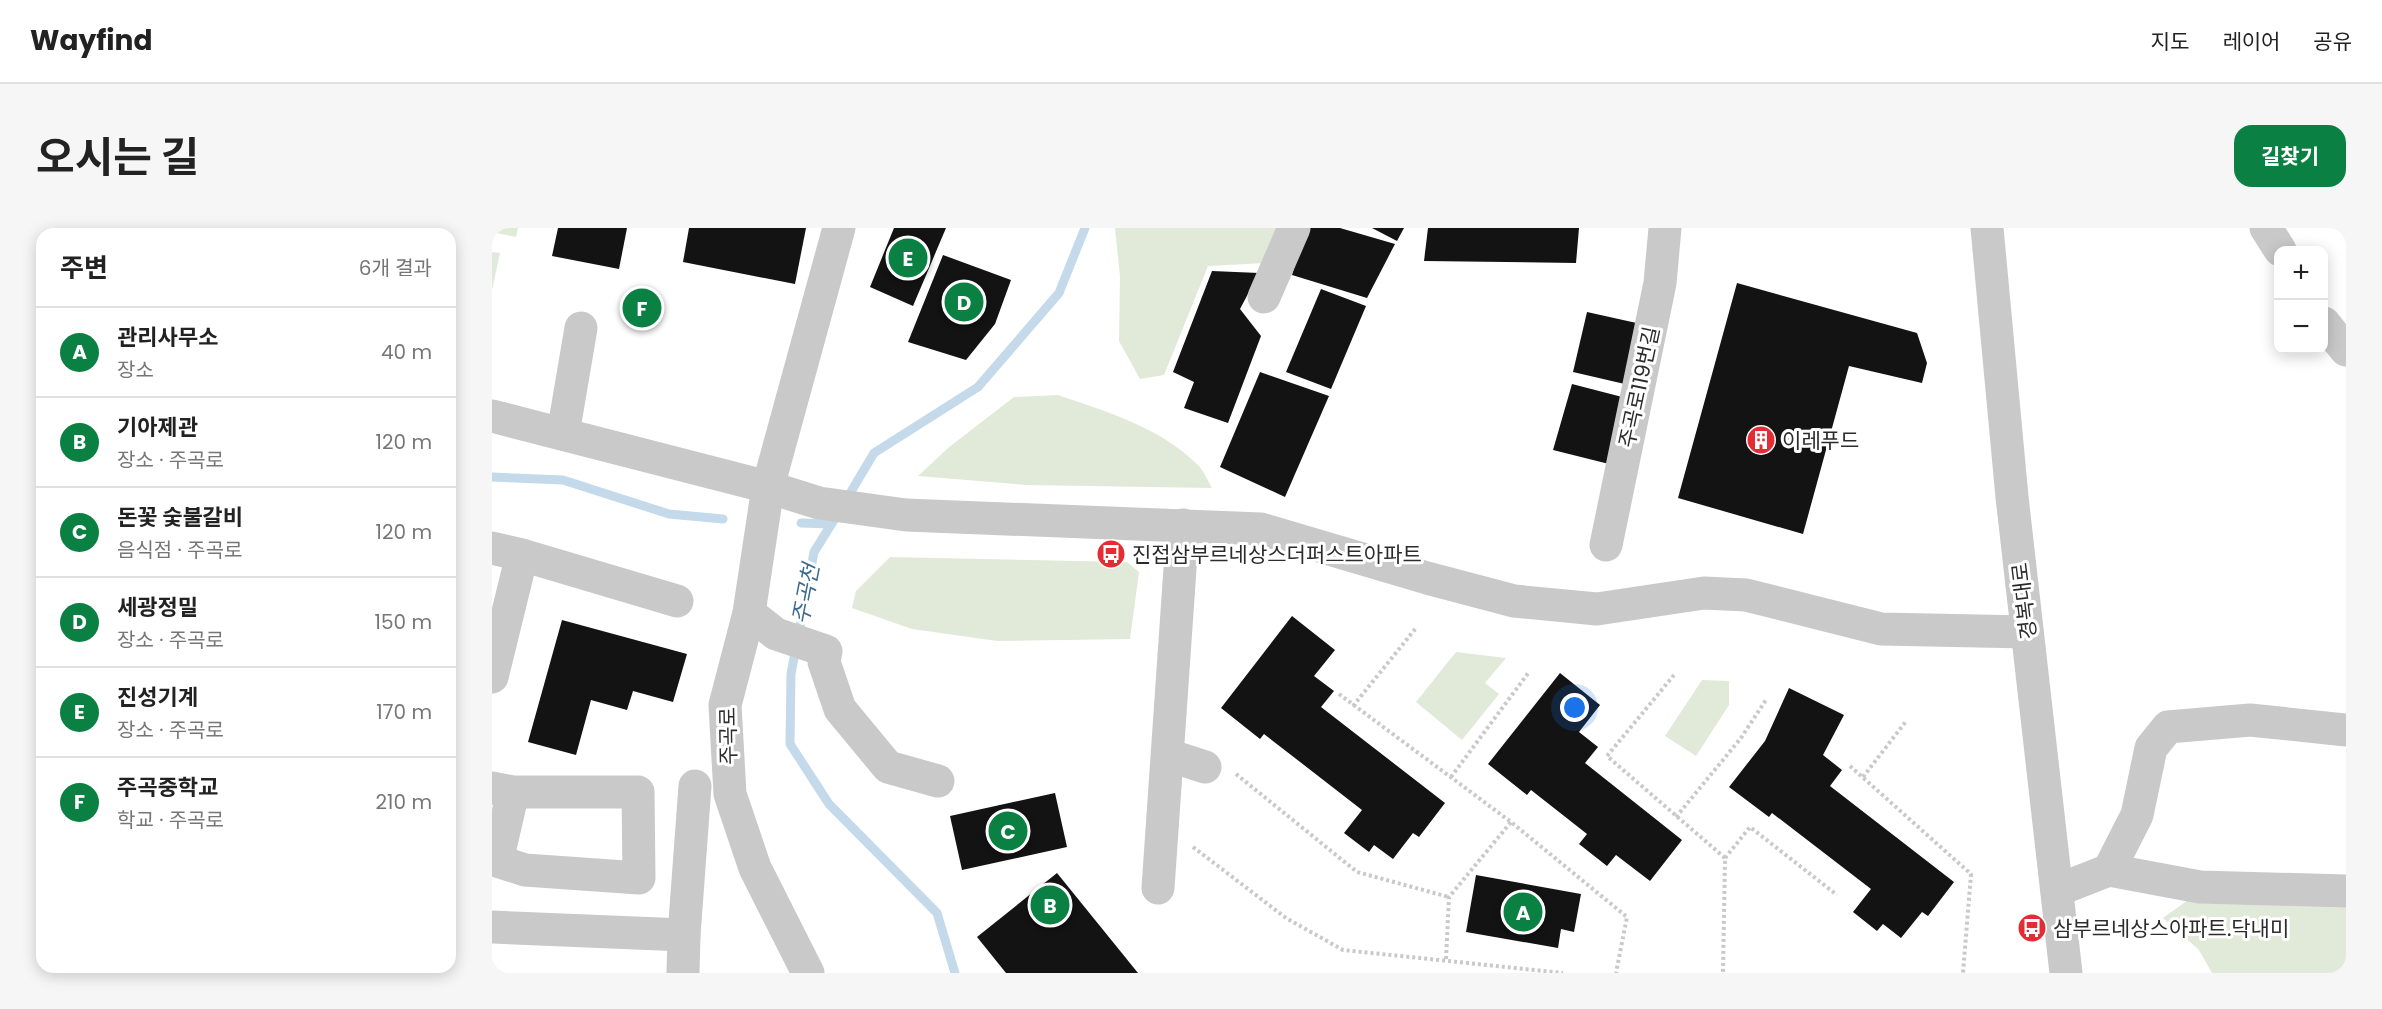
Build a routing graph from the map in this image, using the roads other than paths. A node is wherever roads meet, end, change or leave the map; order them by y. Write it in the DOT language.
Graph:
graph roads {
  1 [pos="838,228"];
  2 [pos="1293,228"];
  3 [pos="1665,228"];
  4 [pos="1987,228"];
  5 [pos="2266,228"];
  6 [pos="2277,246"];
  7 [pos="1264,297"];
  8 [pos="581,328"];
  9 [pos="2328,328"];
  10 [pos="2346,350"];
  11 [pos="492,416"];
  12 [pos="563,434"];
  13 [pos="768,487"];
  14 [pos="1183,525"];
  15 [pos="1606,544"];
  16 [pos="507,551"];
  17 [pos="677,601"];
  18 [pos="749,613"];
  19 [pos="2027,632"];
  20 [pos="492,678"];
  21 [pos="2346,730"];
  22 [pos="1168,755"];
  23 [pos="1218,768"];
  24 [pos="938,781"];
  25 [pos="695,786"];
  26 [pos="502,790"];
  27 [pos="2109,870"];
  28 [pos="1158,888"];
  29 [pos="2058,890"];
  30 [pos="2346,891"];
  31 [pos="492,927"];
  32 [pos="684,935"];
  33 [pos="683,973"];
  34 [pos="808,973"];
  35 [pos="2066,973"];
  1 -- 13 [label="street, 주곡로"];
  2 -- 7 [label="street"];
  3 -- 15 [label="street, 주곡로119번길"];
  4 -- 19 [label="street, 경복대로"];
  5 -- 6 [label="street"];
  8 -- 12 [label="street"];
  9 -- 10 [label="street"];
  11 -- 12 [label="street"];
  12 -- 13 [label="street"];
  13 -- 14 [label="street"];
  13 -- 18 [label="street, 주곡로"];
  14 -- 19 [label="street"];
  14 -- 22 [label="street"];
  16 -- 17 [label="street"];
  16 -- 20 [label="street"];
  18 -- 24 [label="street"];
  18 -- 34 [label="street, 주곡로"];
  19 -- 29 [label="street, 경복대로"];
  21 -- 27 [label="street"];
  22 -- 23 [label="street"];
  22 -- 28 [label="street"];
  25 -- 32 [label="street"];
  26 -- 26 [label="street"];
  27 -- 29 [label="street"];
  27 -- 30 [label="street"];
  29 -- 35 [label="street, 경복대로"];
  31 -- 32 [label="street"];
  32 -- 33 [label="street"];
}
